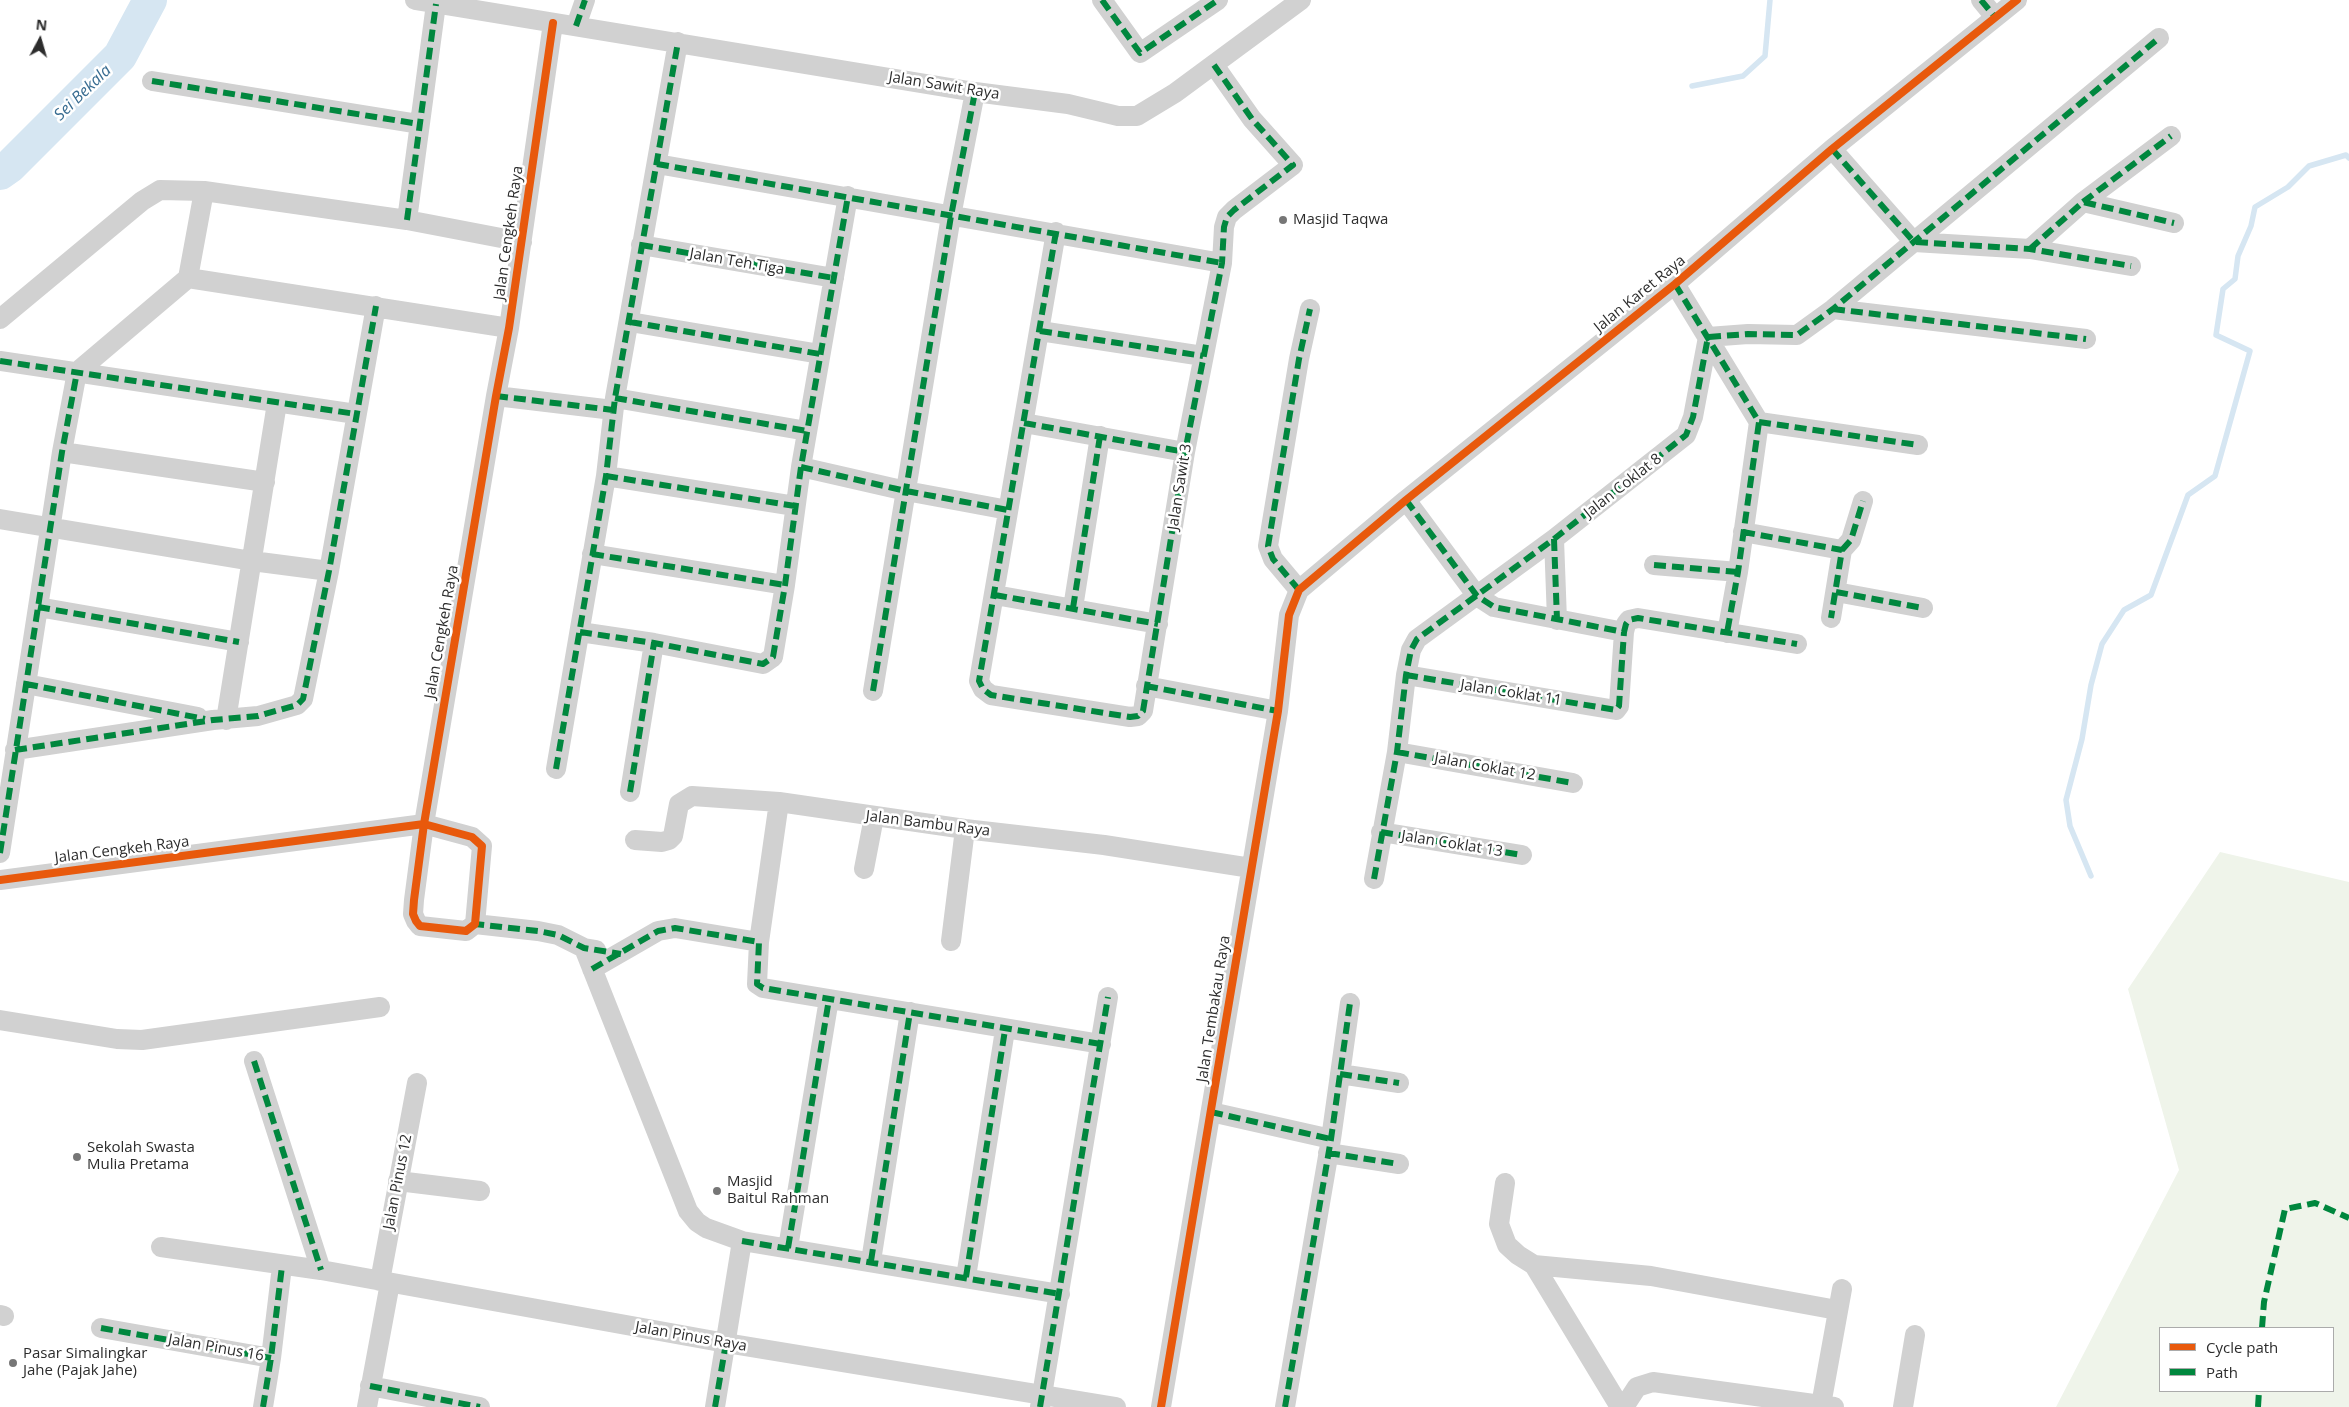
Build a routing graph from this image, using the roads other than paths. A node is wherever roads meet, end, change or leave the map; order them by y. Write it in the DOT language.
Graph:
graph roads {
  1 [pos="415,0"];
  2 [pos="585,0"];
  3 [pos="1102,0"];
  4 [pos="1218,0"];
  5 [pos="1301,0"];
  6 [pos="1980,0"];
  7 [pos="2017,0"];
  8 [pos="436,4"];
  9 [pos="1995,18"];
  10 [pos="552,23"];
  11 [pos="576,26"];
  12 [pos="2159,38"];
  13 [pos="678,42"];
  14 [pos="1214,65"];
  15 [pos="152,81"];
  16 [pos="975,92"];
  17 [pos="419,124"];
  18 [pos="2171,136"];
  19 [pos="1832,149"];
  20 [pos="657,164"];
  21 [pos="204,191"];
  22 [pos="848,196"];
  23 [pos="2083,202"];
  24 [pos="951,216"];
  25 [pos="408,220"];
  26 [pos="2174,223"];
  27 [pos="1056,232"];
  28 [pos="522,242"];
  29 [pos="1914,242"];
  30 [pos="641,245"];
  31 [pos="2030,249"];
  32 [pos="1222,263"];
  33 [pos="2130,266"];
  34 [pos="188,278"];
  35 [pos="834,278"];
  36 [pos="1675,284"];
  37 [pos="376,306"];
  38 [pos="1310,309"];
  39 [pos="1833,309"];
  40 [pos="0,319"];
  41 [pos="630,322"];
  42 [pos="509,328"];
  43 [pos="1040,331"];
  44 [pos="1708,337"];
  45 [pos="2086,339"];
  46 [pos="820,354"];
  47 [pos="1203,356"];
  48 [pos="0,361"];
  49 [pos="77,372"];
  50 [pos="496,396"];
  51 [pos="276,403"];
  52 [pos="614,404"];
  53 [pos="356,414"];
  54 [pos="1759,422"];
  55 [pos="1024,423"];
  56 [pos="807,431"];
  57 [pos="1100,436"];
  58 [pos="1918,445"];
  59 [pos="62,452"];
  60 [pos="1185,452"];
  61 [pos="801,467"];
  62 [pos="606,476"];
  63 [pos="265,482"];
  64 [pos="906,491"];
  65 [pos="1406,500"];
  66 [pos="1864,501"];
  67 [pos="796,506"];
  68 [pos="1008,510"];
  69 [pos="0,519"];
  70 [pos="50,528"];
  71 [pos="1743,532"];
  72 [pos="1554,540"];
  73 [pos="1842,550"];
  74 [pos="592,554"];
  75 [pos="252,561"];
  76 [pos="1654,565"];
  77 [pos="329,572"];
  78 [pos="1738,572"];
  79 [pos="785,585"];
  80 [pos="1299,590"];
  81 [pos="1836,592"];
  82 [pos="995,595"];
  83 [pos="1477,596"];
  84 [pos="38,607"];
  85 [pos="1073,608"];
  86 [pos="1923,608"];
  87 [pos="1289,615"];
  88 [pos="1831,618"];
  89 [pos="1557,620"];
  90 [pos="1158,624"];
  91 [pos="580,632"];
  92 [pos="1624,632"];
  93 [pos="1726,633"];
  94 [pos="238,642"];
  95 [pos="654,643"];
  96 [pos="1797,644"];
  97 [pos="1406,675"];
  98 [pos="26,684"];
  99 [pos="1146,686"];
  100 [pos="873,692"];
  101 [pos="1278,711"];
  102 [pos="220,720"];
  103 [pos="15,750"];
  104 [pos="1397,752"];
  105 [pos="556,769"];
  106 [pos="1573,783"];
  107 [pos="630,792"];
  108 [pos="779,802"];
  109 [pos="874,817"];
  110 [pos="424,824"];
  111 [pos="965,829"];
  112 [pos="1381,832"];
  113 [pos="635,840"];
  114 [pos="0,853"];
  115 [pos="1522,855"];
  116 [pos="864,868"];
  117 [pos="1251,868"];
  118 [pos="1374,879"];
  119 [pos="0,880"];
  120 [pos="475,924"];
  121 [pos="951,941"];
  122 [pos="759,942"];
  123 [pos="584,948"];
  124 [pos="621,954"];
  125 [pos="592,969"];
  126 [pos="1108,997"];
  127 [pos="829,999"];
  128 [pos="1350,1002"];
  129 [pos="380,1007"];
  130 [pos="910,1012"];
  131 [pos="0,1020"];
  132 [pos="1005,1030"];
  133 [pos="1100,1044"];
  134 [pos="254,1061"];
  135 [pos="1340,1074"];
  136 [pos="417,1083"];
  137 [pos="1399,1083"];
  138 [pos="1211,1112"];
  139 [pos="1329,1146"];
  140 [pos="1399,1164"];
  141 [pos="398,1181"];
  142 [pos="1505,1183"];
  143 [pos="480,1191"];
  144 [pos="742,1241"];
  145 [pos="161,1247"];
  146 [pos="788,1248"];
  147 [pos="871,1262"];
  148 [pos="1534,1265"];
  149 [pos="282,1266"];
  150 [pos="321,1270"];
  151 [pos="966,1277"];
  152 [pos="385,1282"];
  153 [pos="1842,1289"];
  154 [pos="1060,1294"];
  155 [pos="1837,1310"];
  156 [pos="101,1328"];
  157 [pos="1915,1334"];
  158 [pos="726,1343"];
  159 [pos="272,1358"];
  160 [pos="370,1386"];
  161 [pos="1041,1401"];
  162 [pos="1825,1406"];
  163 [pos="263,1407"];
  164 [pos="367,1407"];
  165 [pos="476,1407"];
  166 [pos="716,1407"];
  167 [pos="1116,1407"];
  168 [pos="1161,1407"];
  169 [pos="1285,1407"];
  170 [pos="1622,1407"];
  171 [pos="1903,1407"];
  1 -- 8 [label="street, Jalan Sawit Raya"];
  2 -- 11 [label="street"];
  3 -- 4 [label="street"];
  5 -- 14 [label="street, Jalan Sawit Raya"];
  6 -- 9 [label="street"];
  7 -- 9 [label="street, Jalan Karet Raya"];
  8 -- 10 [label="street, Jalan Sawit Raya"];
  8 -- 17 [label="street"];
  9 -- 19 [label="street, Jalan Karet Raya"];
  10 -- 11 [label="street, Jalan Sawit Raya"];
  10 -- 28 [label="street, Jalan Cengkeh Raya"];
  11 -- 13 [label="street, Jalan Sawit Raya"];
  12 -- 29 [label="street"];
  13 -- 16 [label="street, Jalan Sawit Raya"];
  13 -- 20 [label="street"];
  14 -- 16 [label="street, Jalan Sawit Raya"];
  14 -- 32 [label="street, Jalan Sawit 3"];
  15 -- 17 [label="street"];
  16 -- 24 [label="street"];
  17 -- 25 [label="street"];
  18 -- 23 [label="street"];
  19 -- 29 [label="street"];
  19 -- 36 [label="street, Jalan Karet Raya"];
  20 -- 22 [label="street"];
  20 -- 30 [label="street"];
  21 -- 25 [label="street"];
  21 -- 34 [label="street"];
  21 -- 40 [label="street"];
  22 -- 24 [label="street"];
  22 -- 35 [label="street"];
  23 -- 26 [label="street"];
  23 -- 31 [label="street"];
  24 -- 27 [label="street"];
  24 -- 64 [label="street"];
  25 -- 28 [label="street"];
  27 -- 32 [label="street"];
  27 -- 43 [label="street"];
  28 -- 42 [label="street, Jalan Cengkeh Raya"];
  29 -- 31 [label="street"];
  29 -- 39 [label="street"];
  30 -- 35 [label="street, Jalan Teh.Tiga"];
  30 -- 41 [label="street"];
  31 -- 33 [label="street"];
  32 -- 47 [label="street, Jalan Sawit 3"];
  34 -- 37 [label="street"];
  34 -- 49 [label="street"];
  35 -- 46 [label="street"];
  36 -- 44 [label="street"];
  36 -- 65 [label="street, Jalan Karet Raya"];
  37 -- 42 [label="street"];
  37 -- 53 [label="street"];
  38 -- 80 [label="street"];
  39 -- 44 [label="street"];
  39 -- 45 [label="street"];
  41 -- 46 [label="street"];
  41 -- 52 [label="street"];
  42 -- 50 [label="street, Jalan Cengkeh Raya"];
  43 -- 47 [label="street"];
  43 -- 55 [label="street"];
  44 -- 54 [label="street"];
  44 -- 72 [label="street, Jalan Coklat 8"];
  46 -- 56 [label="street"];
  47 -- 60 [label="street, Jalan Sawit 3"];
  48 -- 49 [label="street"];
  49 -- 51 [label="street"];
  49 -- 59 [label="street"];
  50 -- 52 [label="street"];
  50 -- 110 [label="street, Jalan Cengkeh Raya"];
  51 -- 53 [label="street"];
  51 -- 63 [label="street"];
  52 -- 56 [label="street"];
  52 -- 62 [label="street"];
  53 -- 77 [label="street"];
  54 -- 58 [label="street"];
  54 -- 71 [label="street"];
  55 -- 57 [label="street"];
  55 -- 68 [label="street"];
  56 -- 61 [label="street"];
  57 -- 60 [label="street"];
  57 -- 85 [label="street"];
  59 -- 63 [label="street"];
  59 -- 70 [label="street"];
  60 -- 90 [label="street, Jalan Sawit 3"];
  61 -- 64 [label="street"];
  61 -- 67 [label="street"];
  62 -- 67 [label="street"];
  62 -- 74 [label="street"];
  63 -- 75 [label="street"];
  64 -- 68 [label="street"];
  64 -- 100 [label="street"];
  65 -- 80 [label="street, Jalan Karet Raya"];
  65 -- 83 [label="street"];
  66 -- 73 [label="street"];
  67 -- 79 [label="street"];
  68 -- 82 [label="street"];
  69 -- 70 [label="street"];
  70 -- 75 [label="street"];
  70 -- 84 [label="street"];
  71 -- 73 [label="street"];
  71 -- 78 [label="street"];
  72 -- 83 [label="street, Jalan Coklat 8"];
  72 -- 89 [label="street"];
  73 -- 81 [label="street"];
  74 -- 79 [label="street"];
  74 -- 91 [label="street"];
  75 -- 77 [label="street"];
  75 -- 94 [label="street"];
  76 -- 78 [label="street"];
  77 -- 102 [label="street"];
  78 -- 93 [label="street"];
  79 -- 95 [label="street"];
  80 -- 87 [label="street, Jalan Karet Raya"];
  81 -- 86 [label="street"];
  81 -- 88 [label="street"];
  82 -- 85 [label="street"];
  82 -- 99 [label="street, Jalan Sawit 3"];
  83 -- 89 [label="street"];
  83 -- 97 [label="street, Jalan Coklat 8"];
  84 -- 94 [label="street"];
  84 -- 98 [label="street"];
  85 -- 90 [label="street"];
  87 -- 101 [label="street, Jalan Tembakau Raya"];
  89 -- 92 [label="street"];
  90 -- 99 [label="street, Jalan Sawit 3"];
  91 -- 95 [label="street"];
  91 -- 105 [label="street"];
  92 -- 93 [label="street"];
  92 -- 97 [label="street, Jalan Coklat 11"];
  93 -- 96 [label="street"];
  94 -- 102 [label="street"];
  95 -- 107 [label="street"];
  97 -- 104 [label="street, Jalan Coklat 8"];
  98 -- 102 [label="street"];
  98 -- 103 [label="street"];
  99 -- 101 [label="street"];
  101 -- 117 [label="street, Jalan Tembakau Raya"];
  102 -- 103 [label="street"];
  103 -- 114 [label="street"];
  104 -- 106 [label="street, Jalan Coklat 12"];
  104 -- 112 [label="street, Jalan Coklat 8"];
  108 -- 109 [label="street, Jalan Bambu Raya"];
  108 -- 113 [label="street, Jalan Bambu Raya"];
  108 -- 122 [label="street"];
  109 -- 111 [label="street, Jalan Bambu Raya"];
  109 -- 116 [label="street"];
  110 -- 119 [label="street, Jalan Cengkeh Raya"];
  110 -- 120 [label="street"];
  110 -- 120 [label="street"];
  111 -- 117 [label="street, Jalan Bambu Raya"];
  111 -- 121 [label="street"];
  112 -- 115 [label="street, Jalan Coklat 13"];
  112 -- 118 [label="street, Jalan Coklat 8"];
  117 -- 138 [label="street, Jalan Tembakau Raya"];
  120 -- 123 [label="street"];
  122 -- 124 [label="street"];
  122 -- 127 [label="street"];
  123 -- 124 [label="street"];
  123 -- 125 [label="street"];
  124 -- 125 [label="street"];
  125 -- 144 [label="street"];
  126 -- 133 [label="street"];
  127 -- 130 [label="street"];
  127 -- 146 [label="street"];
  128 -- 135 [label="street"];
  129 -- 131 [label="street"];
  130 -- 132 [label="street"];
  130 -- 147 [label="street"];
  132 -- 133 [label="street"];
  132 -- 151 [label="street"];
  133 -- 154 [label="street"];
  134 -- 150 [label="street"];
  135 -- 137 [label="street"];
  135 -- 139 [label="street"];
  136 -- 141 [label="street, Jalan Pinus 12"];
  138 -- 139 [label="street"];
  138 -- 168 [label="street, Jalan Tembakau Raya"];
  139 -- 140 [label="street"];
  139 -- 169 [label="street"];
  141 -- 143 [label="street"];
  141 -- 152 [label="street, Jalan Pinus 12"];
  142 -- 148 [label="street"];
  144 -- 146 [label="street"];
  144 -- 158 [label="street"];
  145 -- 149 [label="street, Jalan Pinus Raya"];
  146 -- 147 [label="street"];
  147 -- 151 [label="street"];
  148 -- 155 [label="street"];
  148 -- 170 [label="street"];
  149 -- 150 [label="street, Jalan Pinus Raya"];
  149 -- 159 [label="street"];
  150 -- 152 [label="street, Jalan Pinus Raya"];
  151 -- 154 [label="street"];
  152 -- 158 [label="street, Jalan Pinus Raya"];
  152 -- 160 [label="street"];
  153 -- 155 [label="street"];
  154 -- 161 [label="street"];
  155 -- 162 [label="street"];
  156 -- 159 [label="street, Jalan Pinus 16"];
  157 -- 171 [label="street"];
  158 -- 161 [label="street, Jalan Pinus Raya"];
  158 -- 166 [label="street"];
  159 -- 163 [label="street"];
  160 -- 164 [label="street"];
  160 -- 165 [label="street"];
  161 -- 167 [label="street, Jalan Pinus Raya"];
  162 -- 170 [label="street"];
}
